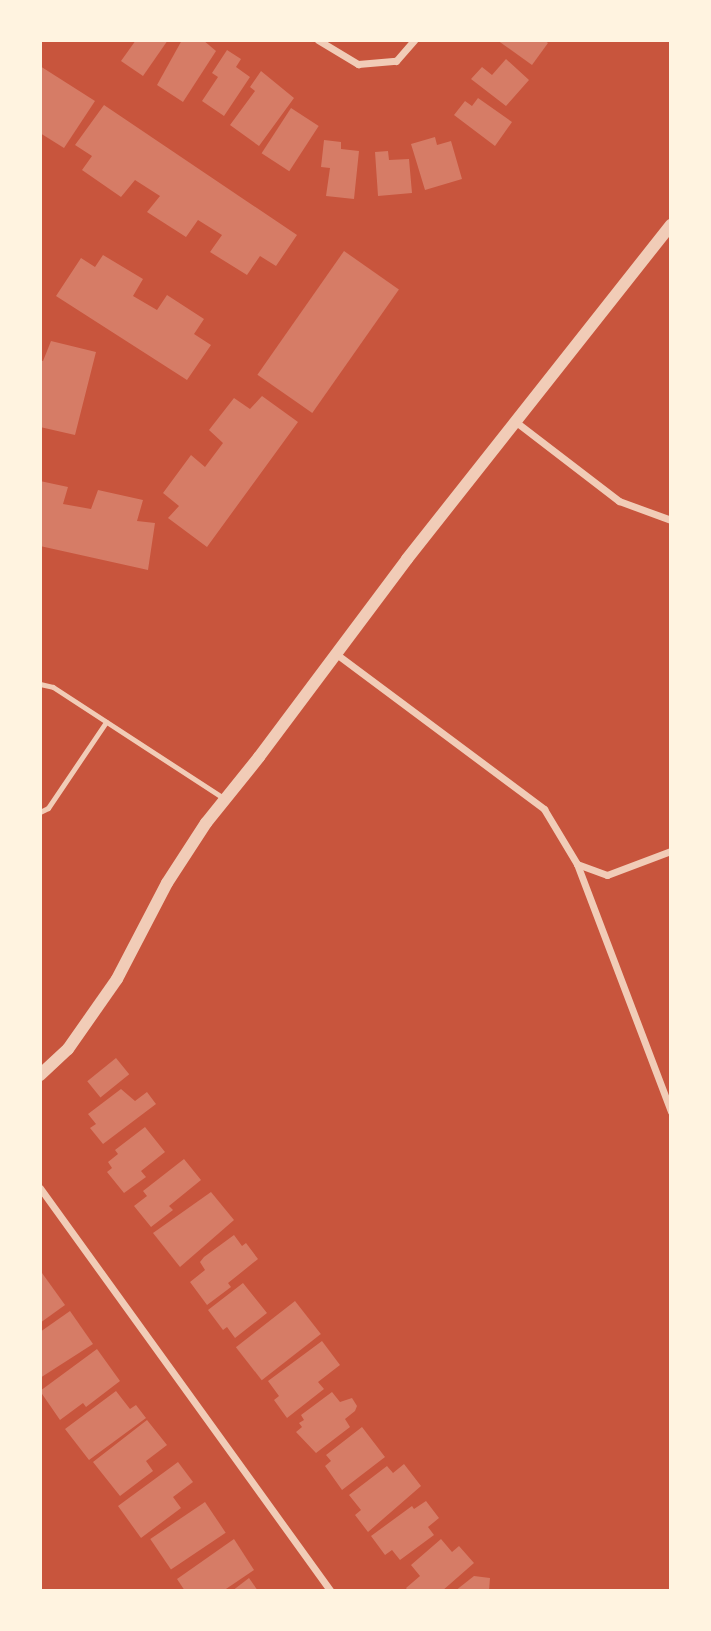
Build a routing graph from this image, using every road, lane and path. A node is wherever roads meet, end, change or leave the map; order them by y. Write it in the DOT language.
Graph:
graph roads {
  1 [pos="318,40"];
  2 [pos="414,40"];
  3 [pos="671,225"];
  4 [pos="516,422"];
  5 [pos="671,520"];
  6 [pos="335,653"];
  7 [pos="40,684"];
  8 [pos="106,722"];
  9 [pos="225,799"];
  10 [pos="40,812"];
  11 [pos="671,851"];
  12 [pos="578,864"];
  13 [pos="40,1075"];
  14 [pos="671,1112"];
  15 [pos="40,1188"];
  16 [pos="331,1591"];
  1 -- 2 [label="street"];
  3 -- 4 [label="street"];
  4 -- 5 [label="street"];
  4 -- 6 [label="street"];
  6 -- 9 [label="street"];
  6 -- 12 [label="street"];
  7 -- 8 [label="lane"];
  8 -- 9 [label="lane"];
  8 -- 10 [label="lane"];
  9 -- 13 [label="street"];
  11 -- 12 [label="street"];
  12 -- 14 [label="street"];
  15 -- 16 [label="street"];
}
